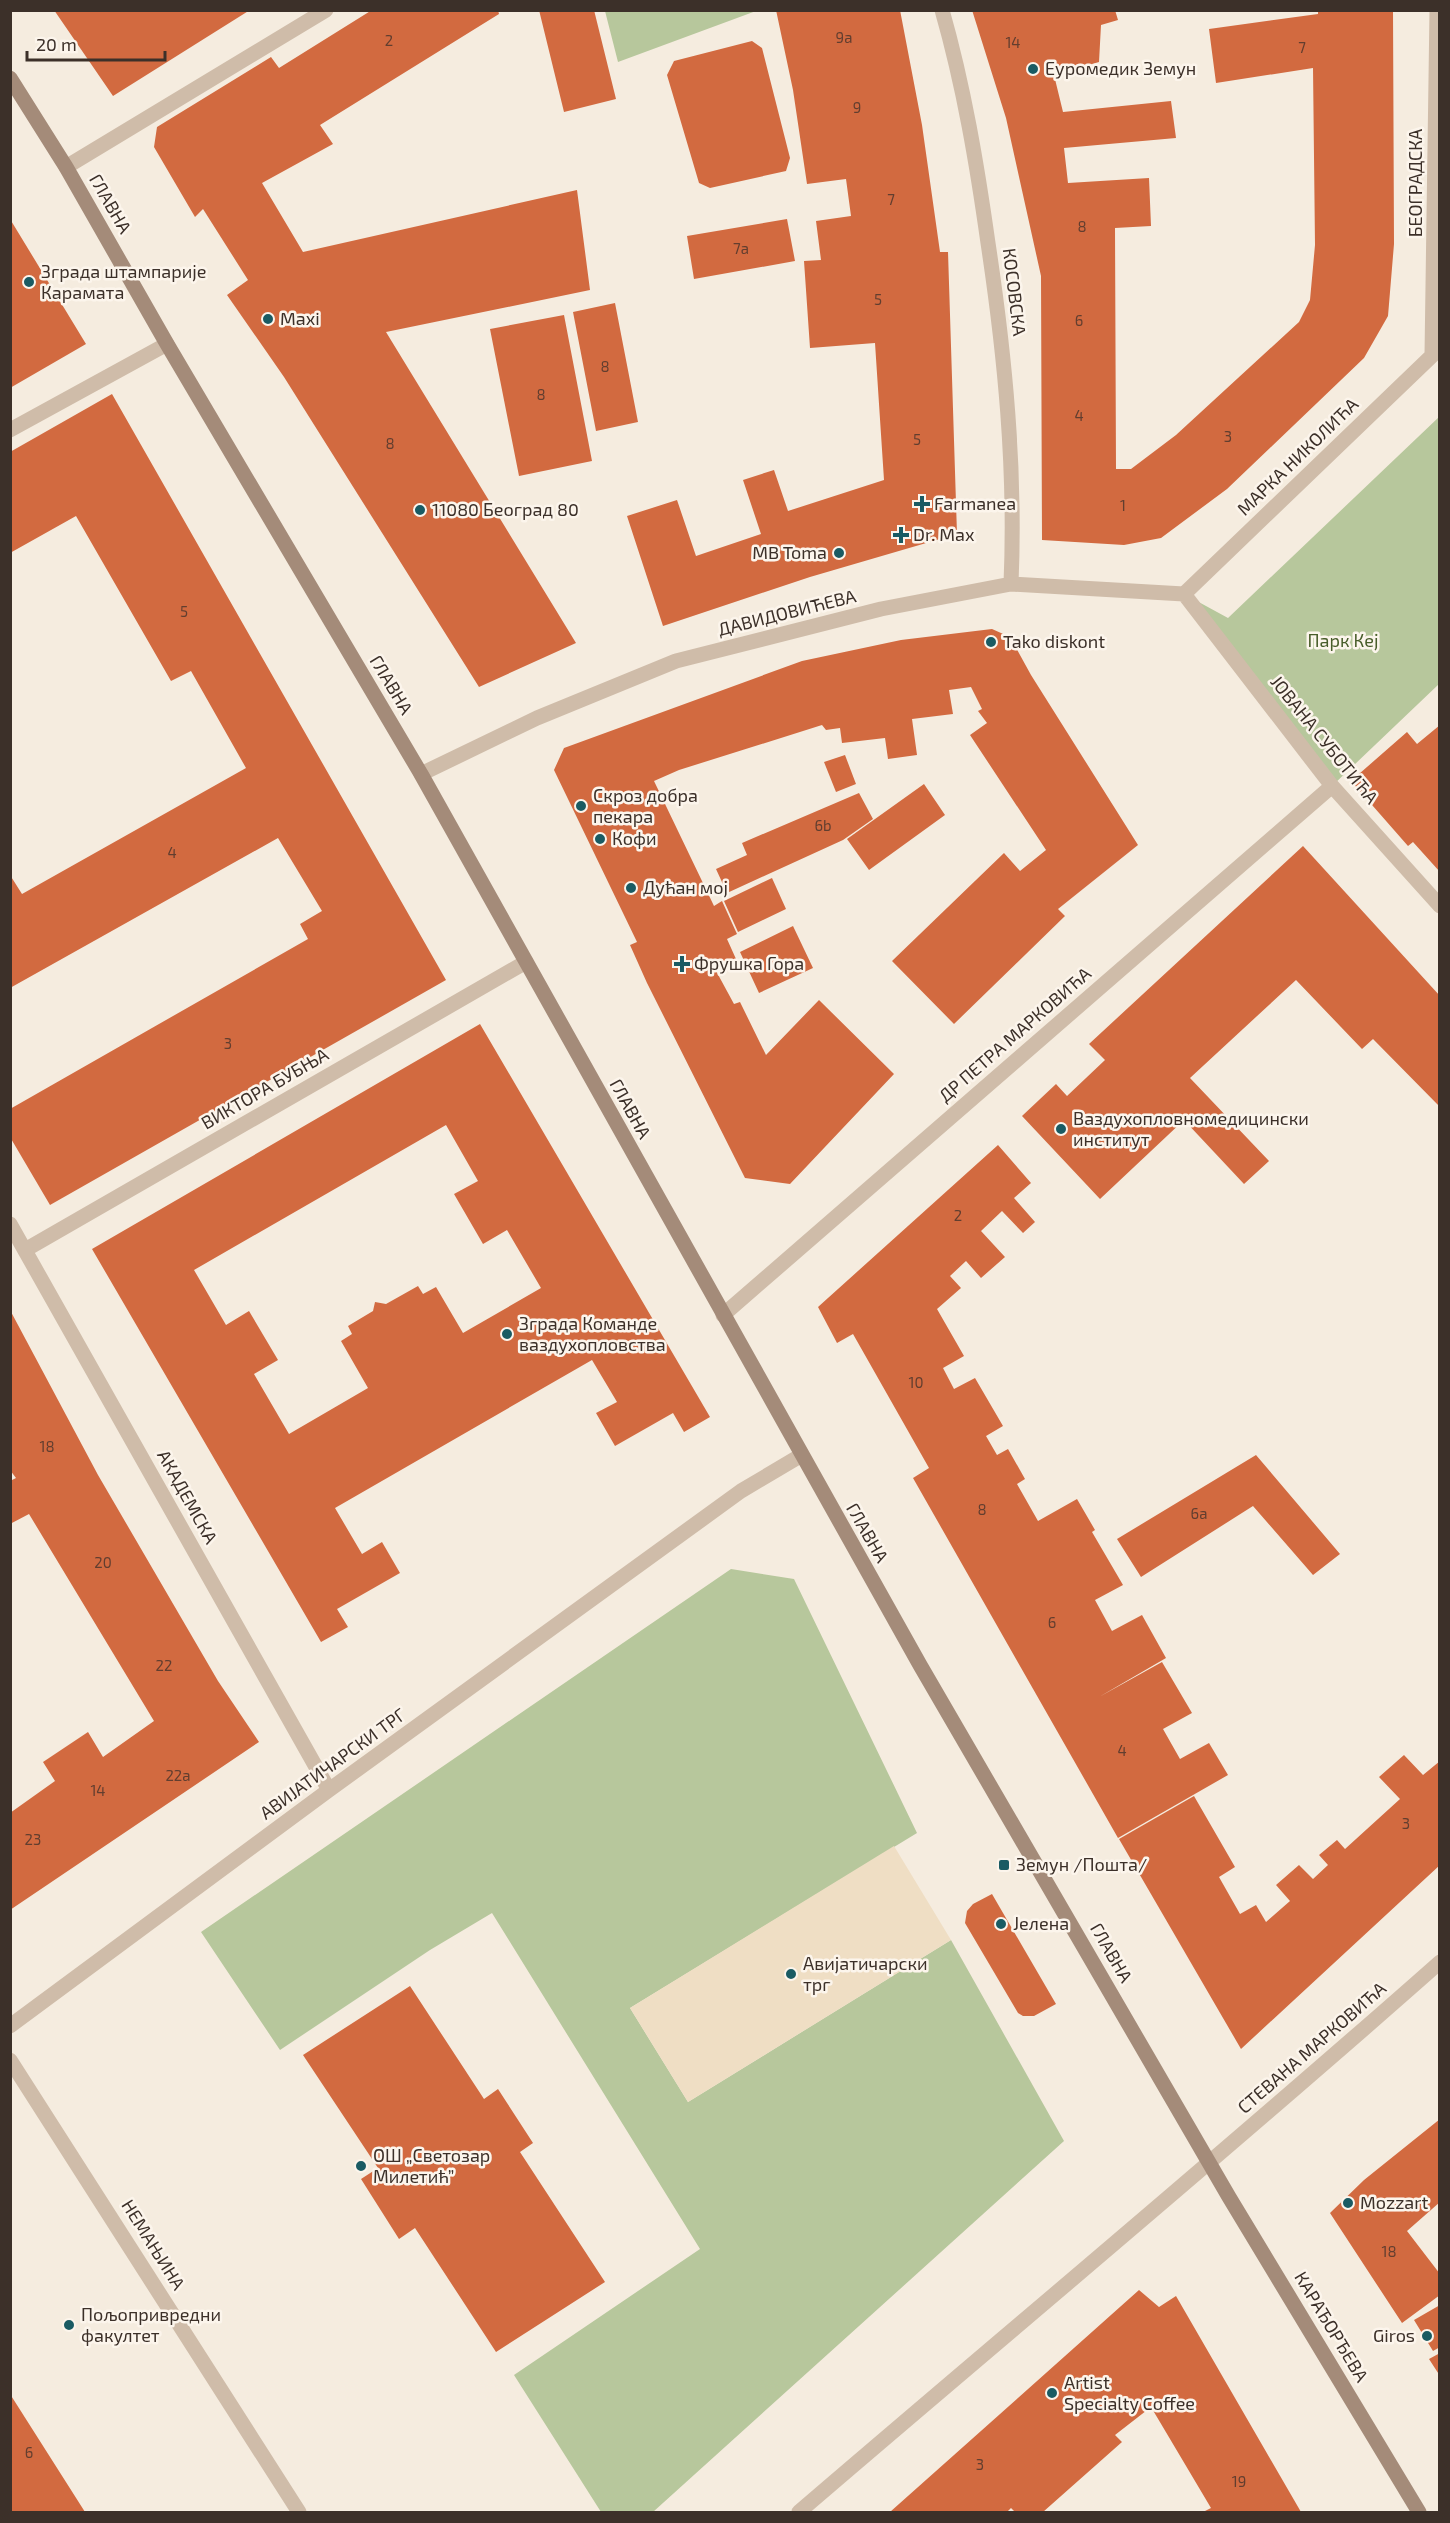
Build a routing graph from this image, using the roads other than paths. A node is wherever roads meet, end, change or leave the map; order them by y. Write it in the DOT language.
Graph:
graph roads {
  1 [pos="326,10"];
  2 [pos="942,10"];
  3 [pos="1437,10"];
  4 [pos="10,78"];
  5 [pos="66,167"];
  6 [pos="167,344"];
  7 [pos="1436,352"];
  8 [pos="10,430"];
  9 [pos="1011,584"];
  10 [pos="1184,594"];
  11 [pos="421,774"];
  12 [pos="1332,786"];
  13 [pos="1440,906"];
  14 [pos="526,962"];
  15 [pos="10,1224"];
  16 [pos="25,1250"];
  17 [pos="723,1315"];
  18 [pos="800,1456"];
  19 [pos="329,1790"];
  20 [pos="1440,1962"];
  21 [pos="10,2026"];
  22 [pos="10,2060"];
  23 [pos="1210,2162"];
  24 [pos="299,2512"];
  25 [pos="798,2512"];
  26 [pos="1419,2512"];
  1 -- 5 [label="street"];
  2 -- 9 [label="street, КОСОВСКА"];
  3 -- 7 [label="street, БЕОГРАДСКА"];
  4 -- 5 [label="main road, ГЛАВНА"];
  5 -- 6 [label="main road, ГЛАВНА"];
  6 -- 8 [label="street"];
  6 -- 11 [label="main road, ГЛАВНА"];
  7 -- 10 [label="street, МАРКА НИКОЛИЋА"];
  9 -- 10 [label="street, ДАВИДОВИЋЕВА"];
  9 -- 11 [label="street, ДАВИДОВИЋЕВА"];
  10 -- 12 [label="street, ЈОВАНА СУБОТИЋА"];
  11 -- 14 [label="main road, ГЛАВНА"];
  12 -- 13 [label="street, ЈОВАНА СУБОТИЋА"];
  12 -- 17 [label="street, ДР ПЕТРА МАРКОВИЋА"];
  14 -- 16 [label="street, ВИКТОРА БУБЊА"];
  14 -- 17 [label="main road, ГЛАВНА"];
  15 -- 16 [label="street, АКАДЕМСКА"];
  16 -- 19 [label="street, АКАДЕМСКА"];
  17 -- 18 [label="main road, ГЛАВНА"];
  18 -- 19 [label="street, АВИЈАТИЧАРСКИ ТРГ"];
  18 -- 23 [label="main road, ГЛАВНА"];
  19 -- 21 [label="street, АВИЈАТИЧАРСКИ ТРГ"];
  20 -- 23 [label="street, СТЕВАНА МАРКОВИЋА"];
  22 -- 24 [label="street, НЕМАЊИНА"];
  23 -- 25 [label="street"];
  23 -- 26 [label="main road, КАРАЂОРЂЕВА"];
}
